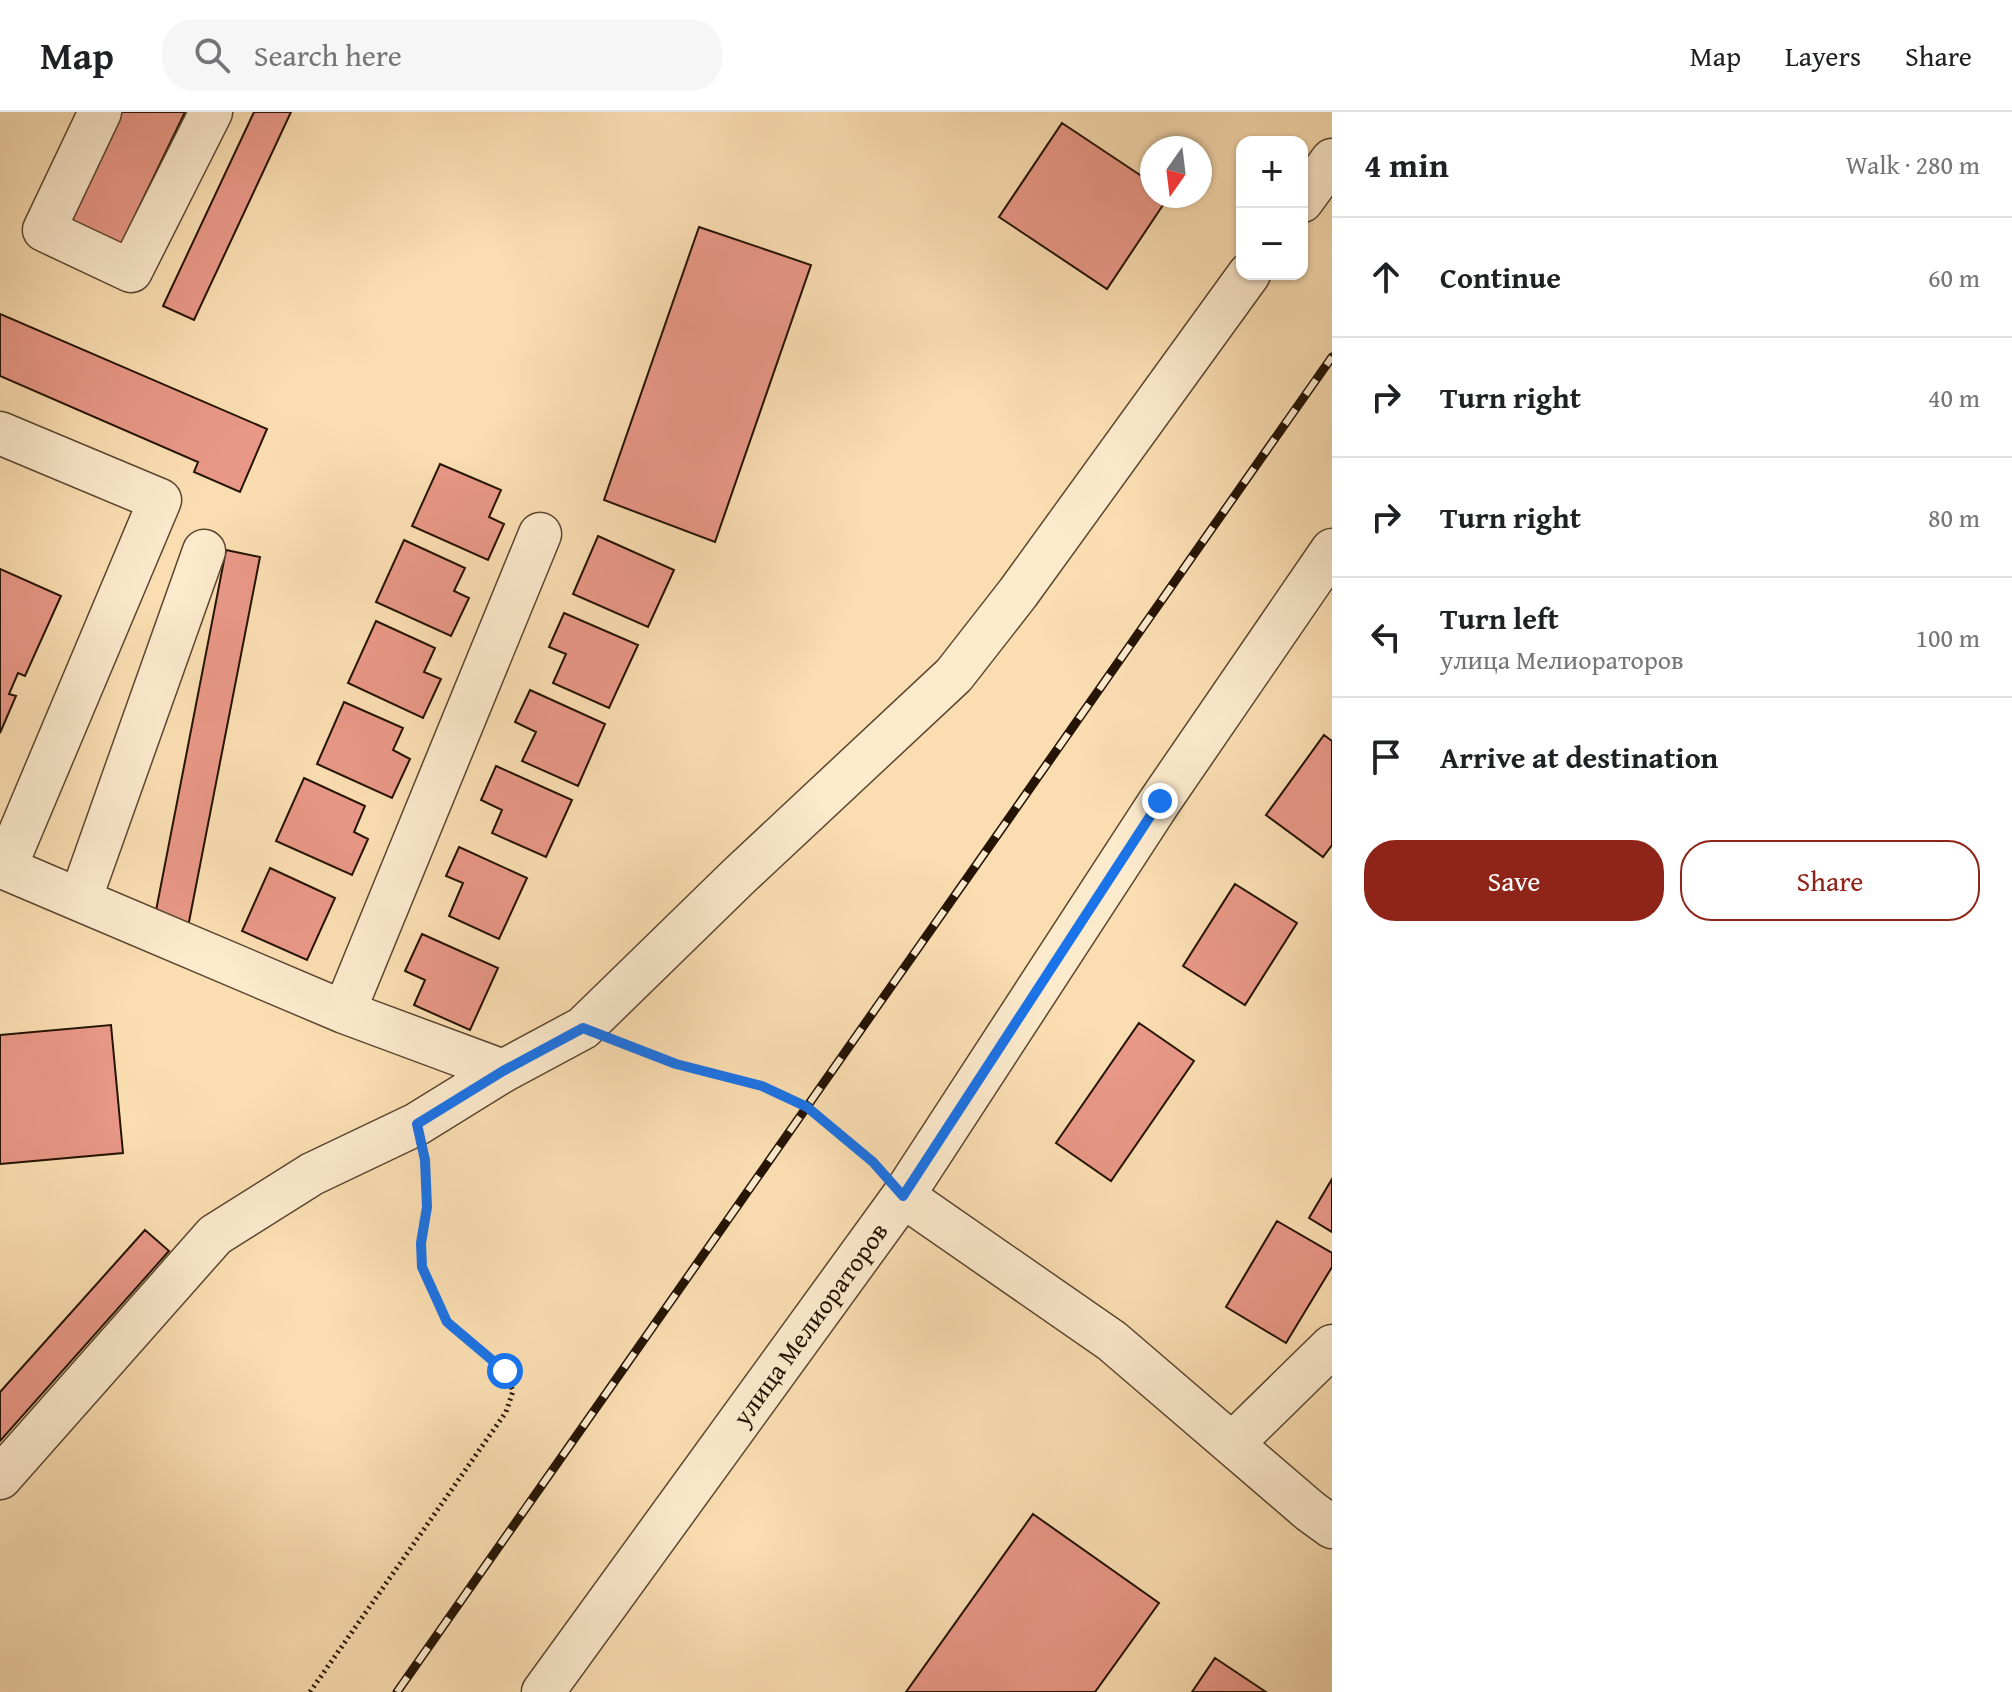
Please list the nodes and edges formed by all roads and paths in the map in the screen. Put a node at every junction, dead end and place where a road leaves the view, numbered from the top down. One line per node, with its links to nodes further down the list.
1 (100, 112): 2 (street)
2 (211, 112)
3 (1332, 160): 4 (street)
4 (1308, 193)
5 (1245, 280): 13 (street)
6 (0, 433): 10 (street)
7 (540, 534): 12 (street)
8 (1332, 550): 16 (street, улица Мелиораторов)
9 (204, 551): 11 (street)
10 (2, 867): 11 (street)
11 (80, 900): 12 (street)
12 (344, 1012): 14 (street)
13 (583, 1028): 14 (street); 16 (path)
14 (503, 1071): 15 (street)
15 (417, 1124): 19 (street); 21 (path)
16 (903, 1196): 18 (street); 22 (street, улица Мелиораторов)
17 (1332, 1346): 18 (street)
18 (1232, 1444): 20 (street)
19 (0, 1478)
20 (1332, 1527)
21 (310, 1692)
22 (543, 1692)

